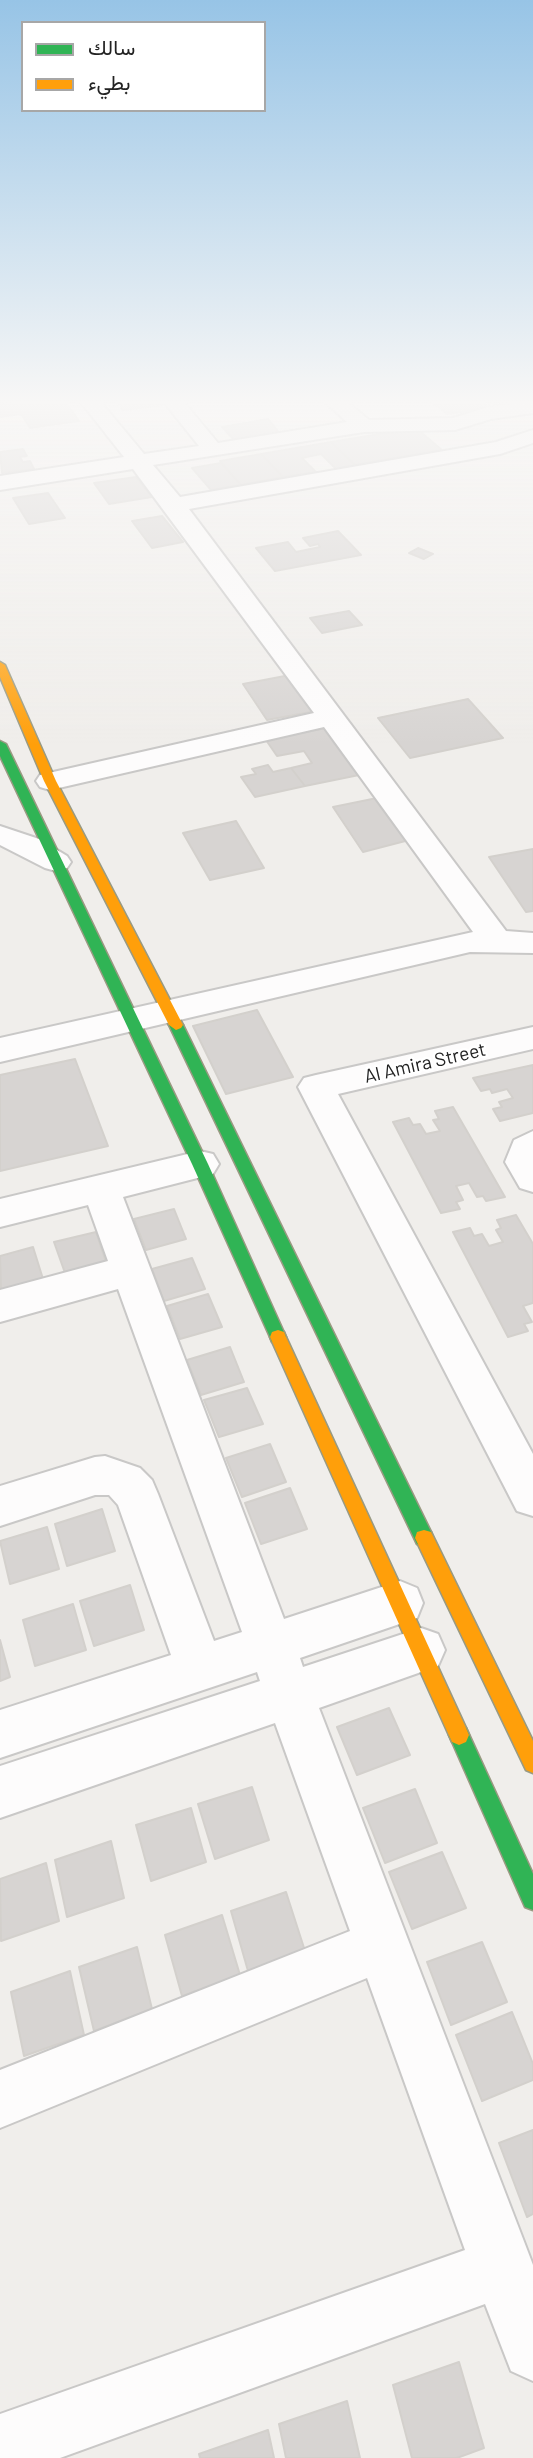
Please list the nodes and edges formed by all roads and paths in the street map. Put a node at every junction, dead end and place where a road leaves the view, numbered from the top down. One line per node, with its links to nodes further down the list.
1 (182, 516): 3 (street)
2 (0, 666): 5 (street)
3 (331, 717): 5 (street); 8 (street)
4 (0, 744): 7 (street)
5 (50, 781): 10 (street)
6 (0, 835): 7 (street)
7 (56, 862): 11 (street)
8 (496, 940): 9 (street); 10 (street)
9 (533, 943)
10 (169, 1011): 11 (street); 29 (street)
11 (131, 1020): 13 (street); 15 (street)
12 (533, 1038): 21 (street, Al Amira Street)
13 (0, 1050)
14 (533, 1144): 16 (street)
15 (200, 1164): 17 (street); 23 (street)
16 (533, 1178)
17 (100, 1187): 18 (street); 19 (street)
18 (0, 1213)
19 (131, 1270): 20 (street); 24 (street)
20 (0, 1306)
21 (533, 1497)
22 (0, 1506): 26 (street)
23 (400, 1602): 24 (street); 25 (street)
24 (270, 1646): 26 (street); 27 (street)
25 (421, 1650): 27 (street); 31 (street)
26 (200, 1669): 28 (street)
27 (288, 1695): 30 (street); 32 (street)
28 (0, 1734)
29 (533, 1763)
30 (0, 1792)
31 (533, 1899)
32 (382, 1945): 33 (street); 34 (street)
33 (0, 2099)
34 (503, 2267): 35 (street); 36 (street)
35 (533, 2349)
36 (0, 2447)

